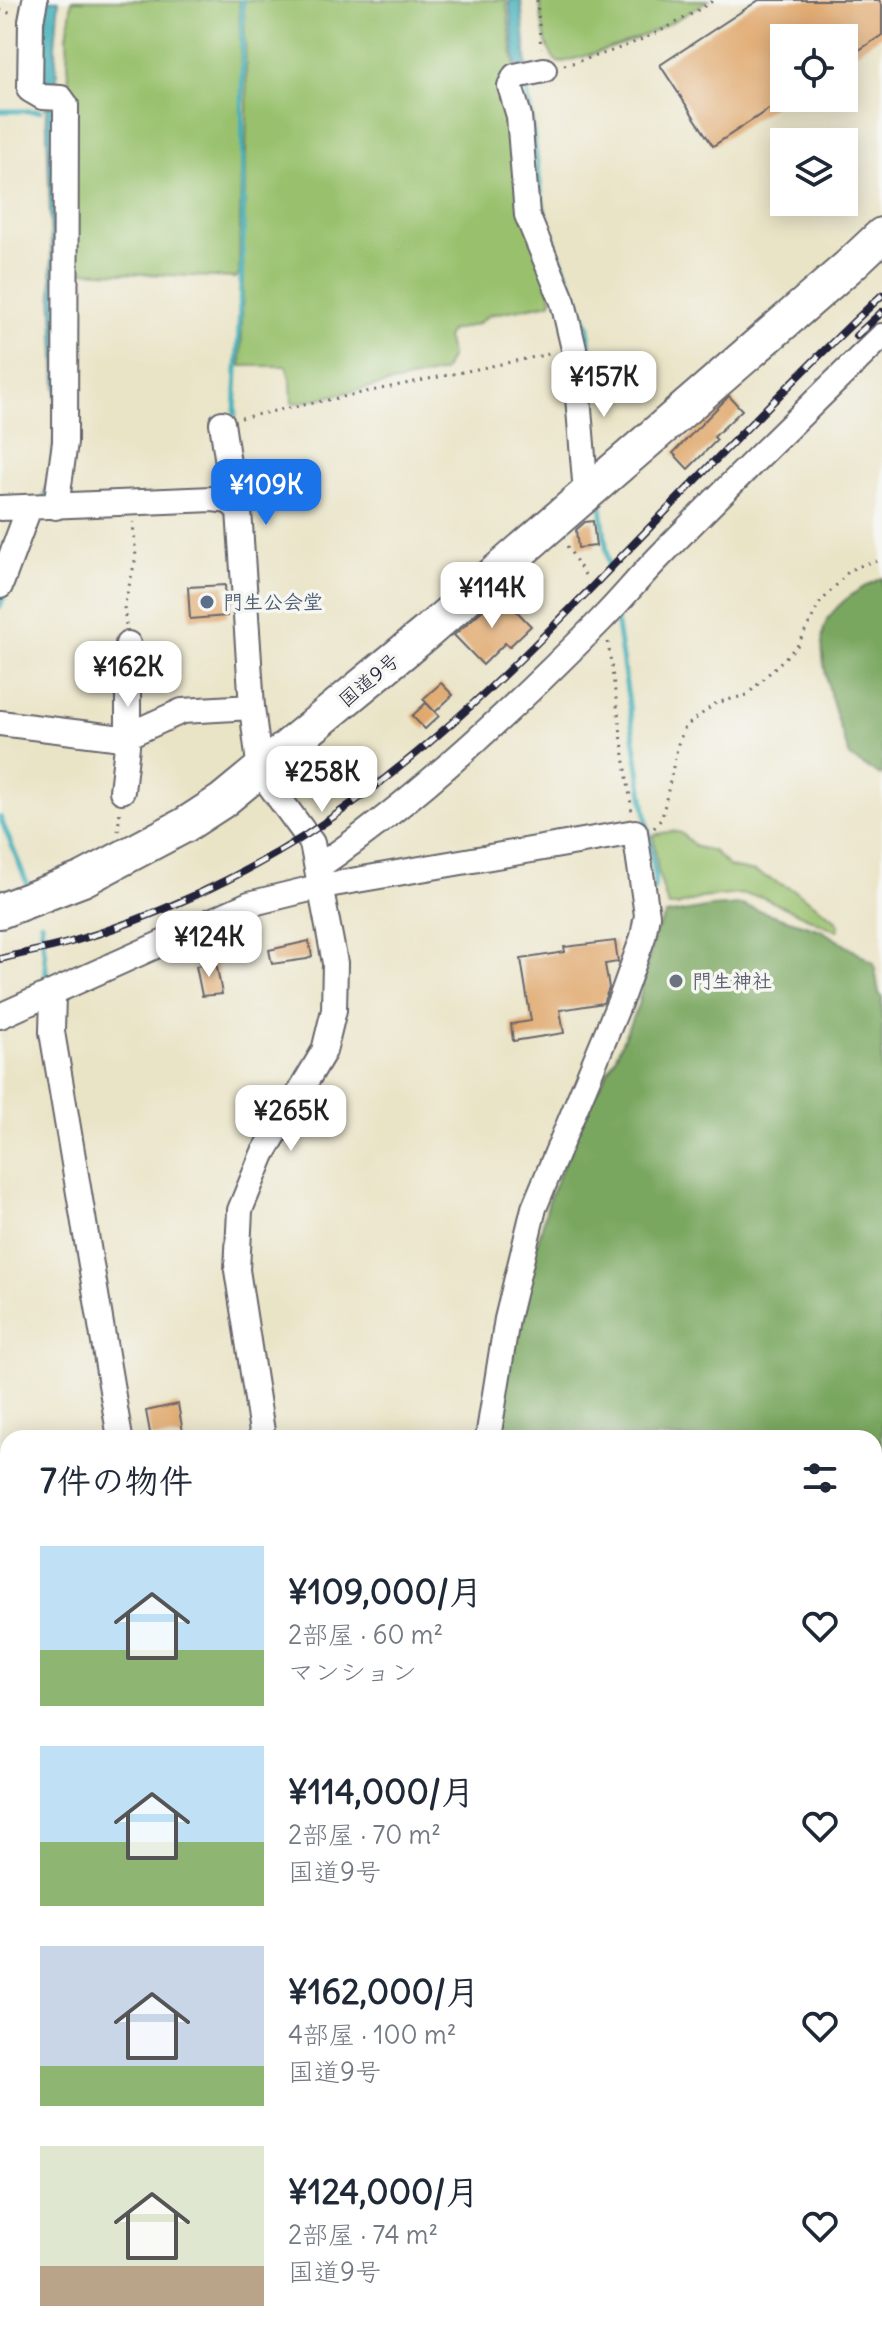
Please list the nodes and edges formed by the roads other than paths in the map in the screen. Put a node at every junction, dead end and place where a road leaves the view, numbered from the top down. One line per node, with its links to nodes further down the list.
1 (35, 0): 8 (street)
2 (532, 72): 6 (street)
3 (882, 235): 6 (highway, 国道9号)
4 (882, 336): 17 (street)
5 (222, 423): 7 (street)
6 (586, 493): 15 (highway, 国道9号)
7 (234, 504): 8 (street); 12 (street)
8 (43, 507): 9 (street); 10 (street)
9 (0, 508)
10 (0, 586)
11 (128, 644): 14 (street)
12 (252, 707): 14 (street); 15 (street)
13 (0, 723): 14 (street)
14 (128, 737): 16 (street)
15 (260, 772): 17 (street); 18 (highway, 国道9号)
16 (122, 791)
17 (320, 876): 19 (street); 22 (street); 23 (street)
18 (0, 911)
19 (45, 997): 20 (street); 21 (street)
20 (0, 1016)
21 (119, 1430)
22 (262, 1430)
23 (489, 1430)

